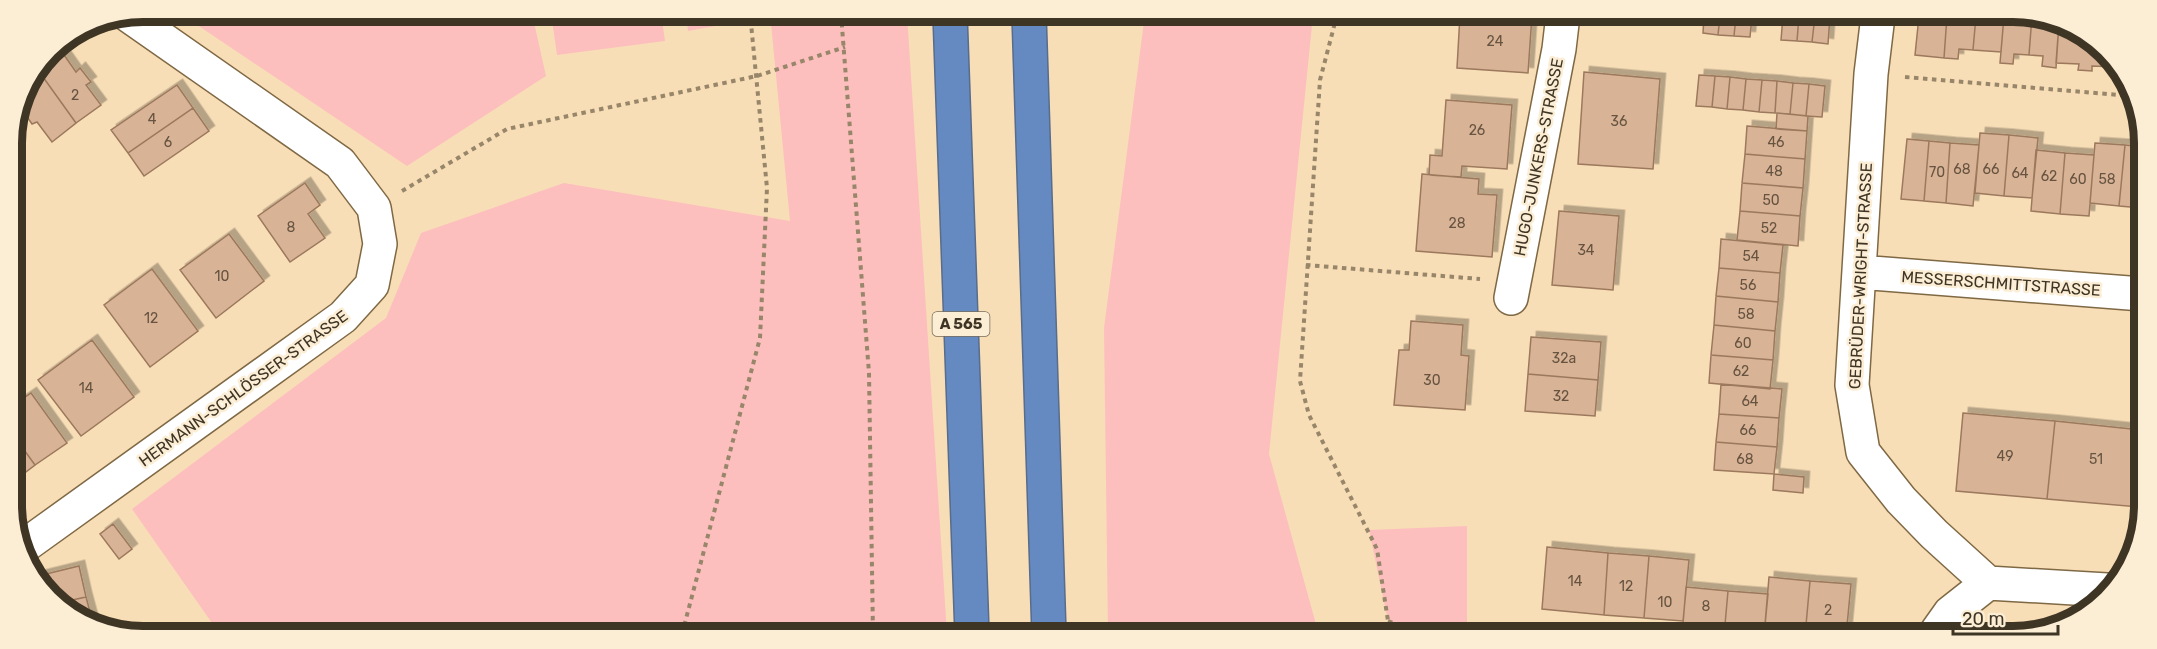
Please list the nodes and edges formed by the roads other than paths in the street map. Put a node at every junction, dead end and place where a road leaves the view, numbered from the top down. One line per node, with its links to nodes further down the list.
1 (950, 22): 12 (highway, A 565)
2 (1029, 22): 13 (highway)
3 (1562, 22): 7 (street, HUGO-JUNKERS-STRASSE)
4 (1877, 22): 6 (street, GEBRÜDER-WRIGHT-STRASSE)
5 (139, 23): 9 (street, HERMANN-SCHLÖSSER-STRASSE)
6 (1859, 272): 8 (street, MESSERSCHMITTSTRASSE); 10 (street, GEBRÜDER-WRIGHT-STRASSE)
7 (1512, 290)
8 (2134, 293)
9 (28, 542)
10 (1988, 583): 11 (street); 14 (street)
11 (2100, 590)
12 (972, 626)
13 (1049, 626)
14 (1941, 626)

